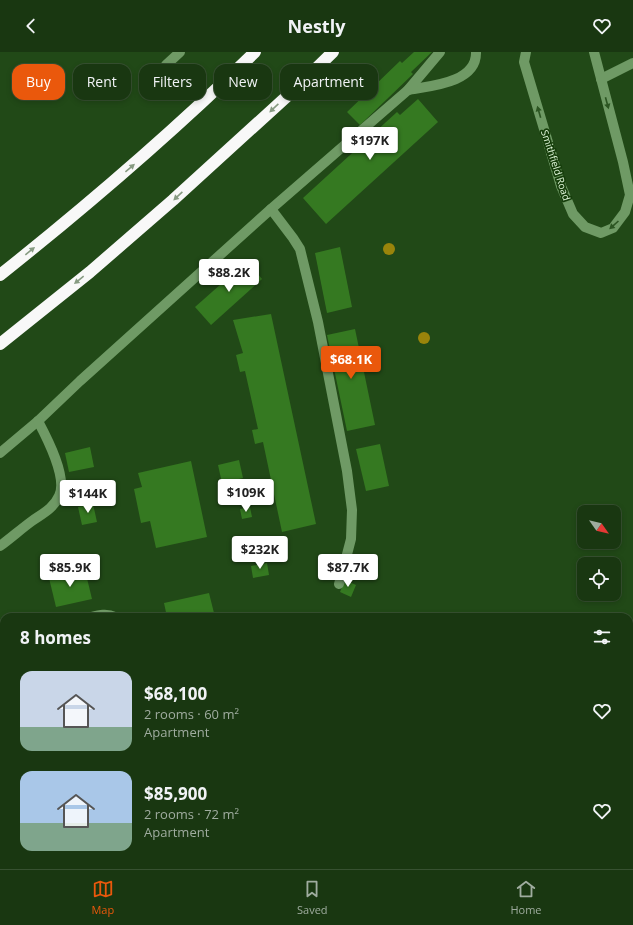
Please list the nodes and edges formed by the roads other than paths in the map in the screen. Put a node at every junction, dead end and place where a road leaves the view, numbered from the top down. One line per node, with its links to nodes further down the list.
1 (180, 52): 9 (lane)
2 (255, 52): 14 (highway, one-way to 2)
3 (333, 52): 15 (highway, one-way to 15)
4 (440, 52): 11 (lane)
5 (476, 52): 11 (lane)
6 (526, 52): 13 (lane, Smithfield Road, one-way to 6)
7 (594, 52): 10 (lane, Smithfield Road)
8 (633, 63): 10 (lane)
9 (167, 64)
10 (601, 79): 13 (lane, Smithfield Road, one-way to 13)
11 (408, 90): 12 (lane)
12 (270, 209): 16 (lane); 19 (lane)
13 (629, 213)
14 (0, 275)
15 (0, 344)
16 (38, 421): 17 (lane); 18 (lane)
17 (0, 453)
18 (0, 546)
19 (338, 584)

